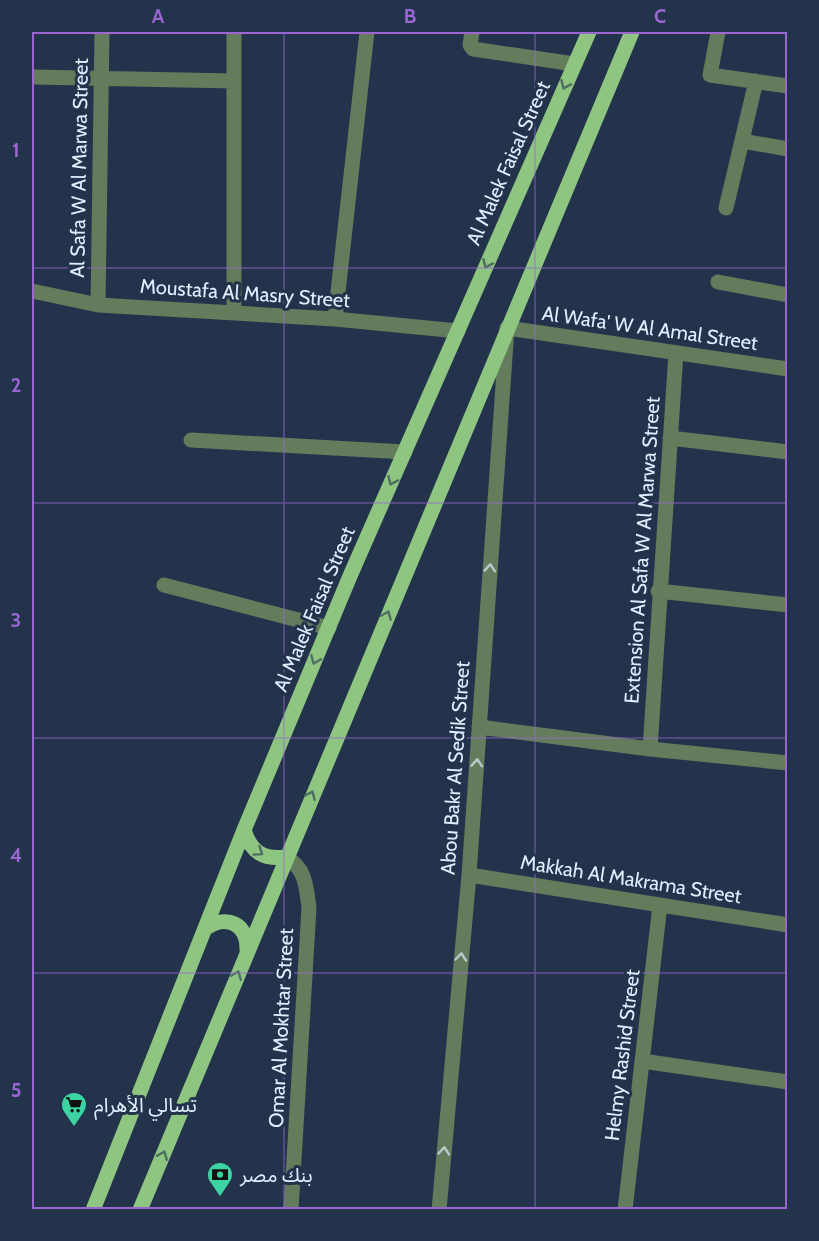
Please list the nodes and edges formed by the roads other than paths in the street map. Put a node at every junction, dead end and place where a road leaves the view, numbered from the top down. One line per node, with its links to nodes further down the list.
1 (102, 32): 10 (street, Al Safa W Al Marwa Street)
2 (234, 32): 11 (street)
3 (367, 32): 22 (street)
4 (472, 32): 8 (street)
5 (589, 32): 8 (main road, Al Malek Faisal Street)
6 (632, 32): 23 (main road)
7 (718, 32): 12 (street)
8 (574, 64): 24 (main road, Al Malek Faisal Street, one-way to 24)
9 (32, 77): 10 (street)
10 (101, 78): 11 (street); 20 (street, Al Safa W Al Marwa Street)
11 (234, 81): 21 (street)
12 (756, 81): 13 (street); 14 (street)
13 (788, 86)
14 (742, 141): 15 (street); 16 (street)
15 (788, 149)
16 (726, 208)
17 (718, 282): 19 (street)
18 (32, 291): 20 (street, Moustafa Al Masry Street)
19 (788, 295)
20 (98, 305): 21 (street, Moustafa Al Masry Street)
21 (234, 312): 22 (street, Moustafa Al Masry Street)
22 (335, 319): 24 (street, Moustafa Al Masry Street)
23 (507, 328): 25 (street, Al Wafa' W Al Amal Street); 35 (street, Abou Bakr Al Sedik Street, one-way to 23); 39 (main road, one-way to 23)
24 (458, 331): 29 (main road, Al Malek Faisal Street)
25 (676, 353): 26 (street, Al Wafa' W Al Amal Street); 27 (street, Extension Al Safa W Al Marwa Street)
26 (788, 369)
27 (670, 438): 30 (street); 32 (street, Extension Al Safa W Al Marwa Street)
28 (191, 440): 29 (street)
29 (405, 452): 34 (main road, Al Malek Faisal Street, one-way to 34)
30 (788, 452)
31 (164, 585): 34 (street)
32 (658, 591): 33 (street); 36 (street, Extension Al Safa W Al Marwa Street)
33 (788, 605)
34 (328, 628): 38 (main road, Al Malek Faisal Street, one-way to 38)
35 (479, 727): 36 (street); 40 (street, Abou Bakr Al Sedik Street, one-way to 35)
36 (650, 749): 37 (street)
37 (788, 763)
38 (244, 830): 39 (main road, one-way to 39); 43 (main road, Al Malek Faisal Street)
39 (285, 857): 44 (main road); 49 (street, Omar Al Mokhtar Street)
40 (469, 875): 41 (street, Makkah Al Makrama Street); 50 (street, Abou Bakr Al Sedik Street, one-way to 40)
41 (660, 905): 42 (street, Makkah Al Makrama Street); 45 (street, Helmy Rashid Street)
42 (788, 925)
43 (206, 928): 44 (main road); 47 (main road, Al Malek Faisal Street)
44 (247, 950): 48 (main road, one-way to 44)
45 (642, 1060): 46 (street); 51 (street, Helmy Rashid Street)
46 (788, 1082)
47 (93, 1209)
48 (140, 1209)
49 (291, 1209)
50 (440, 1209)
51 (625, 1209)

